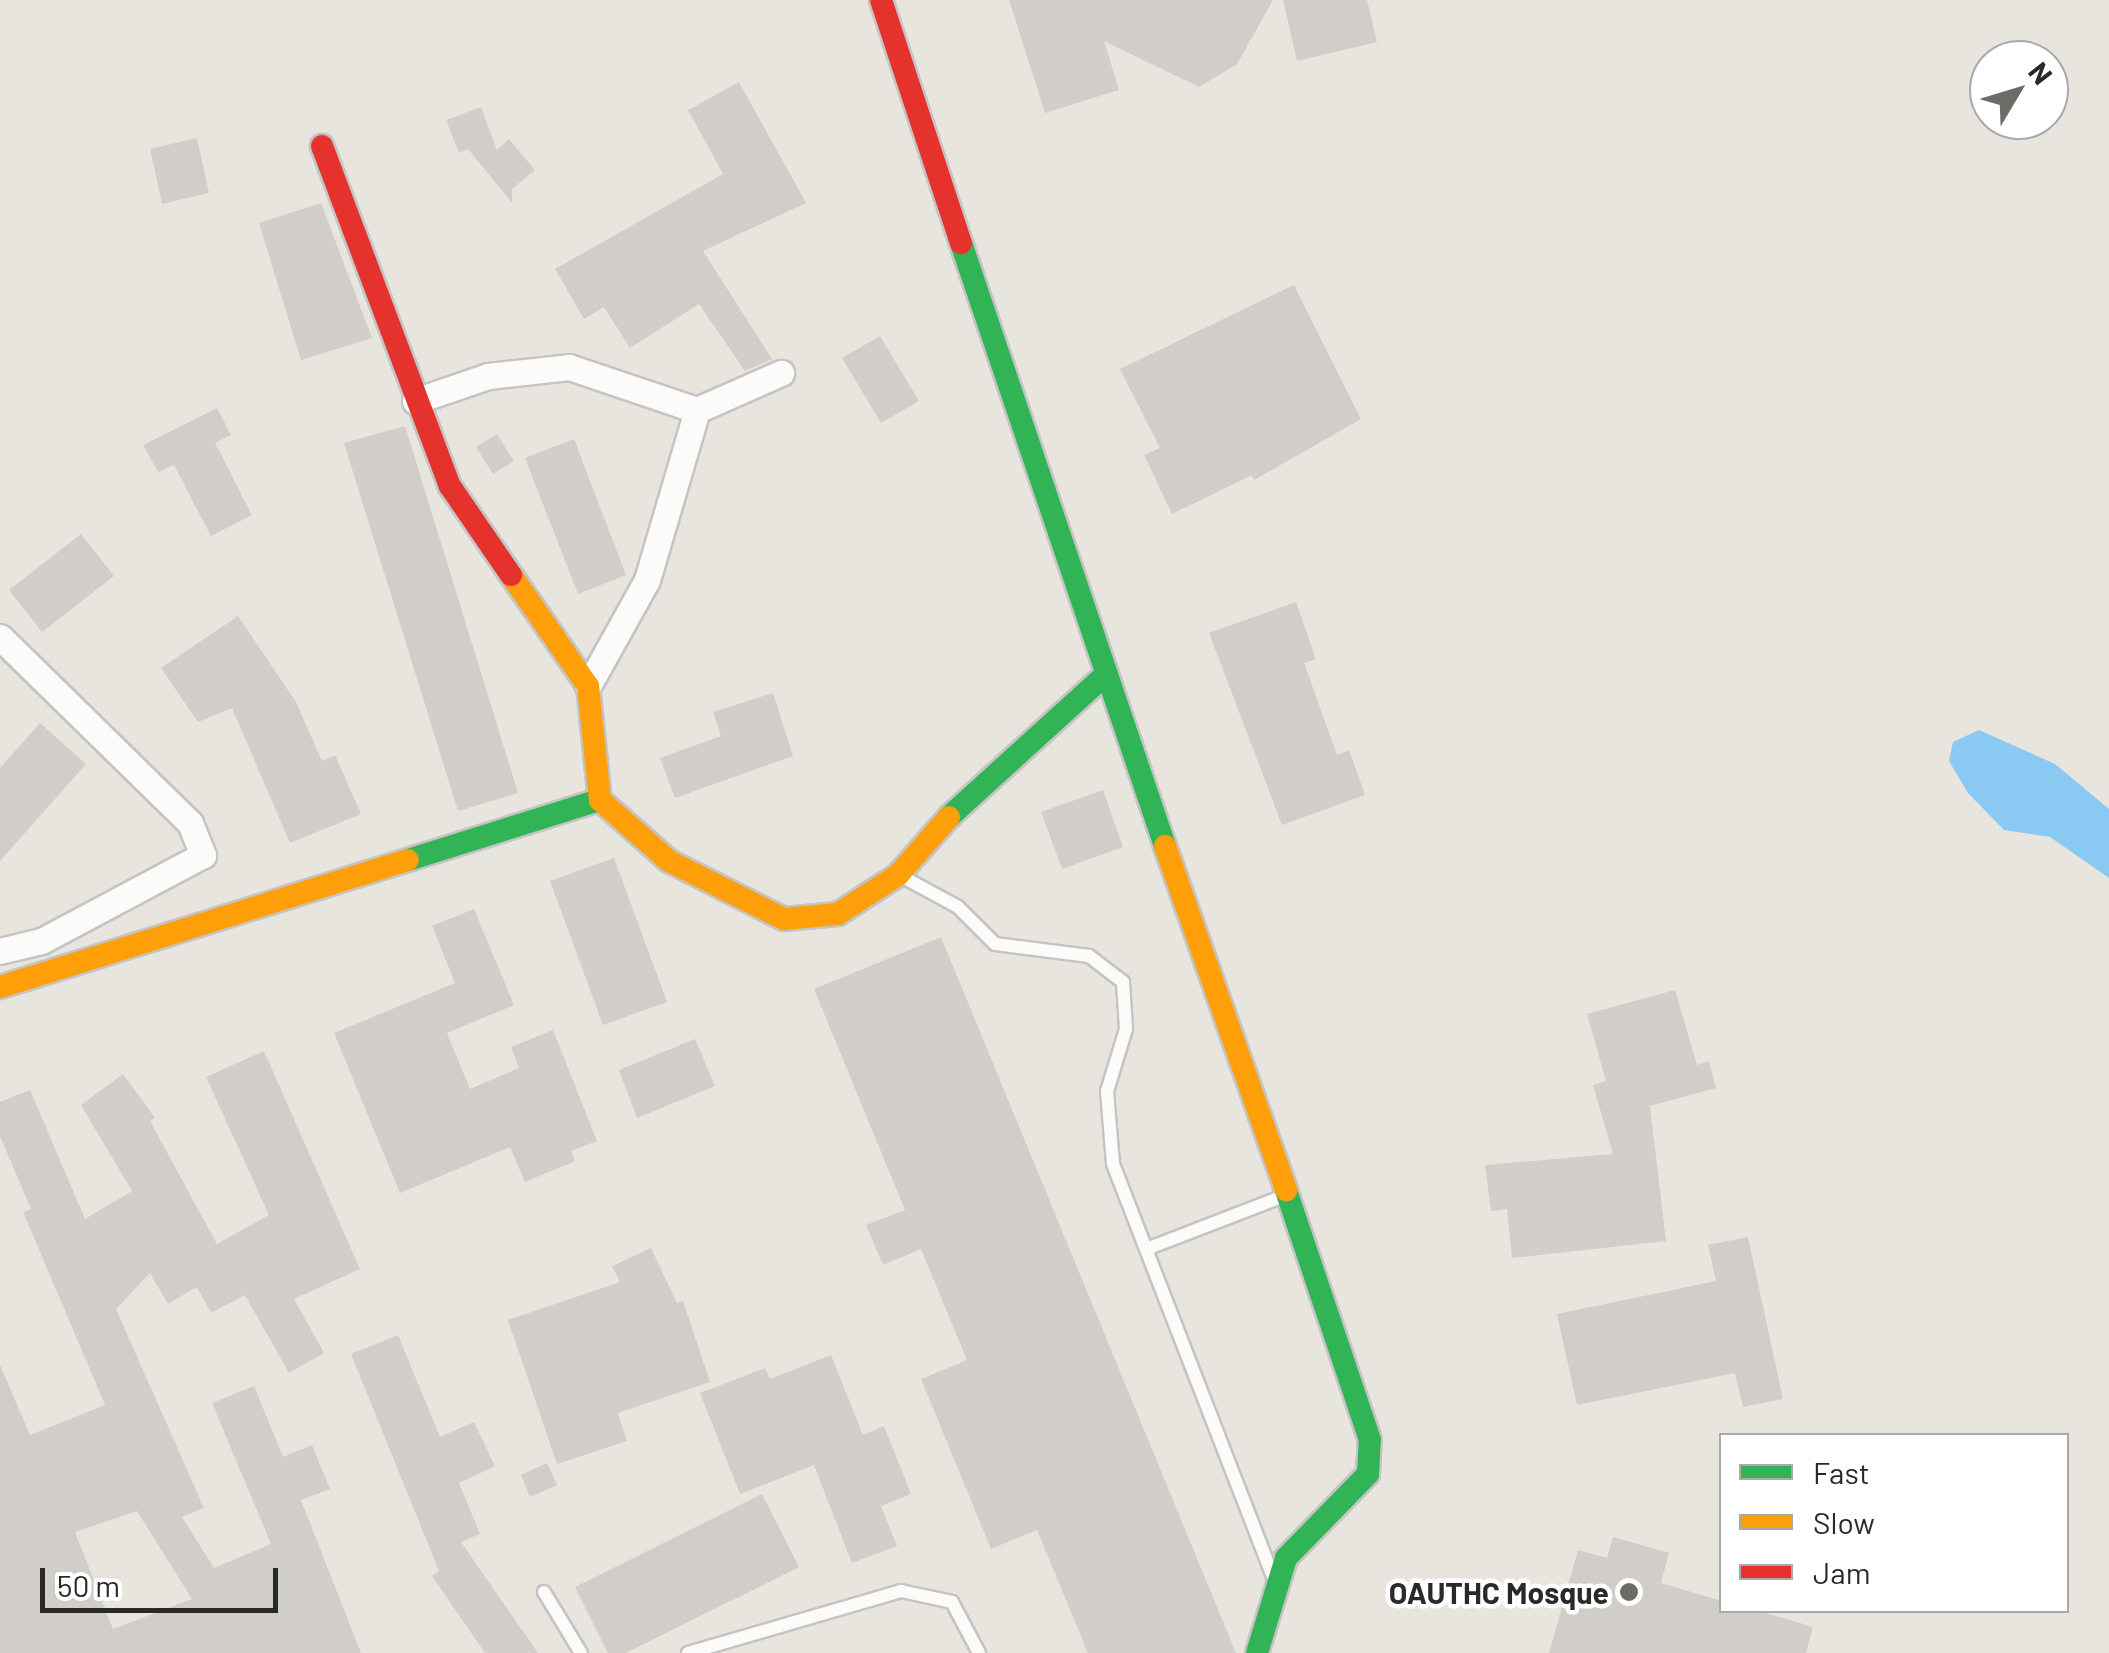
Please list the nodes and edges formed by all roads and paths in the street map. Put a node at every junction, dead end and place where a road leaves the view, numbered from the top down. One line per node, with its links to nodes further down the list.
1 (880, 0): 7 (street)
2 (322, 146): 4 (street)
3 (782, 374): 5 (street)
4 (415, 401): 5 (street); 8 (street)
5 (697, 410): 8 (street)
6 (0, 638): 11 (street)
7 (1103, 678): 10 (street); 13 (street)
8 (588, 686): 9 (street)
9 (600, 800): 10 (street); 12 (street)
10 (898, 875): 14 (lane)
11 (0, 950)
12 (0, 987)
13 (1289, 1194): 14 (lane); 15 (street)
14 (1148, 1248): 15 (lane)
15 (1275, 1581): 20 (street)
16 (544, 1592): 17 (lane)
17 (582, 1653)
18 (688, 1653): 19 (lane)
19 (979, 1653)
20 (1257, 1653)

